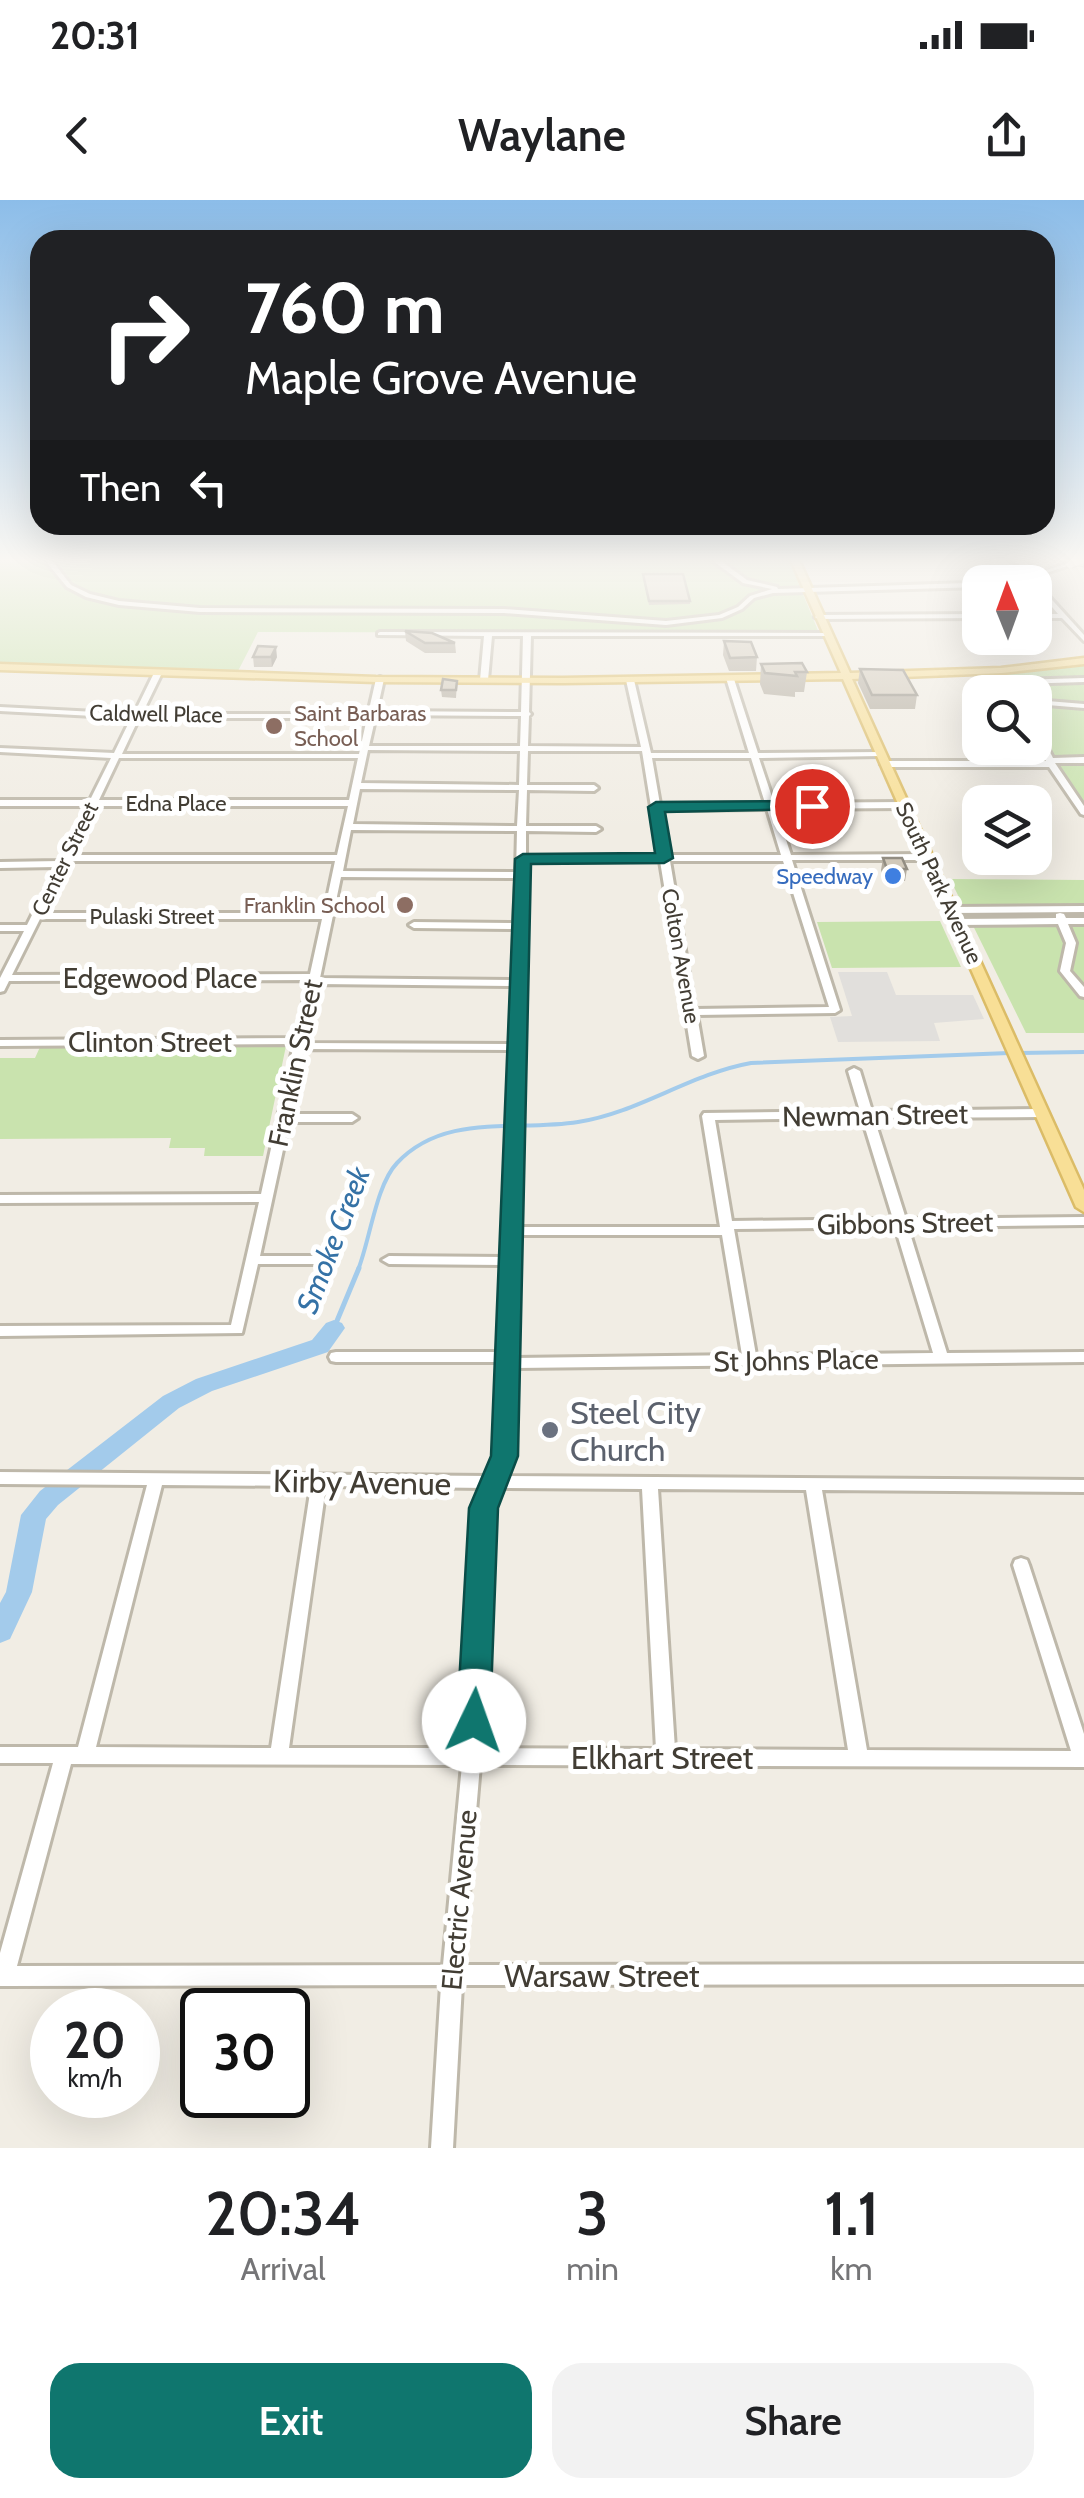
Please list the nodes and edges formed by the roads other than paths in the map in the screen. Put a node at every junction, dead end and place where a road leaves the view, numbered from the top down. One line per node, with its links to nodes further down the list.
1 (487, 649): 10 (street)
2 (527, 649): 11 (street, Electric Avenue)
3 (833, 649): 7 (main road, South Park Avenue)
4 (1084, 661): 7 (main road)
5 (0, 667): 6 (main road)
6 (157, 675): 9 (main road); 20 (street, Center Street)
7 (845, 675): 8 (main road); 27 (main road, South Park Avenue)
8 (730, 678): 12 (main road); 26 (street)
9 (380, 679): 10 (main road); 18 (street, Franklin Street)
10 (484, 680): 11 (main road)
11 (528, 680): 12 (main road); 19 (street, Electric Avenue)
12 (630, 680): 24 (street, Colton Avenue)
13 (1084, 680): 14 (street)
14 (1052, 681)
15 (1052, 703): 16 (street)
16 (1084, 706)
17 (0, 709): 20 (street, Caldwell Place)
18 (372, 714): 19 (street, Caldwell Place); 20 (street, Caldwell Place); 23 (street, Franklin Street)
19 (527, 714): 21 (street, Electric Avenue)
20 (136, 716): 25 (street, Center Street)
21 (526, 749): 23 (street); 24 (street); 33 (street, Electric Avenue)
22 (0, 750): 25 (street)
23 (364, 752): 25 (street); 32 (street, Franklin Street)
24 (646, 753): 26 (street); 40 (street, Colton Avenue)
25 (116, 756): 37 (street, Center Street)
26 (758, 756): 27 (street); 39 (street)
27 (882, 760): 29 (street); 38 (main road, South Park Avenue)
28 (1084, 760): 30 (street)
29 (962, 761)
30 (1052, 763)
31 (1051, 765): 41 (street)
32 (356, 786): 33 (street); 35 (street, Franklin Street)
33 (525, 787): 34 (street); 43 (street, Electric Avenue)
34 (594, 788)
35 (353, 802): 37 (street, Edna Place); 42 (street, Franklin Street)
36 (0, 803): 37 (street, Edna Place)
37 (93, 803): 50 (street, Center Street)
38 (904, 805): 39 (street); 46 (main road, South Park Avenue)
39 (773, 806): 40 (street); 45 (street)
40 (656, 807): 48 (street, Colton Avenue)
41 (1084, 812)
42 (347, 828): 43 (street); 47 (street, Franklin Street)
43 (524, 829): 44 (street); 49 (street, Electric Avenue)
44 (596, 829)
45 (788, 857): 46 (street); 48 (street); 68 (street)
46 (927, 857): 57 (main road, South Park Avenue)
47 (340, 858): 50 (street); 52 (street, Franklin Street)
48 (664, 858): 49 (street); 68 (street, Colton Avenue)
49 (523, 859): 53 (street, Electric Avenue)
50 (64, 862): 51 (street); 60 (street, Center Street)
51 (0, 865)
52 (337, 874): 53 (street); 56 (street, Franklin Street)
53 (523, 875): 62 (street, Electric Avenue)
54 (1056, 909): 55 (street); 57 (street); 58 (street)
55 (1084, 909)
56 (328, 916): 60 (street, Pulaski Street); 64 (street, Franklin Street)
57 (954, 916): 58 (street); 74 (main road, South Park Avenue)
58 (1063, 921): 59 (street); 67 (street)
59 (1084, 921)
60 (34, 922): 63 (street, Pulaski Street); 66 (street, Center Street)
61 (414, 925): 62 (street)
62 (521, 926): 65 (street, Electric Avenue)
63 (0, 928)
64 (314, 979): 65 (street, Edgewood Place); 66 (street, Edgewood Place); 70 (street, Franklin Street)
65 (520, 982): 71 (street, Electric Avenue)
66 (2, 984)
67 (1084, 994)
68 (691, 1012): 72 (street, Colton Avenue)
69 (0, 1043): 70 (street, Clinton Street)
70 (300, 1043): 71 (street, Clinton Street); 76 (street, Franklin Street)
71 (517, 1047): 84 (street, Electric Avenue)
72 (698, 1056)
73 (854, 1071): 75 (street)
74 (1042, 1113): 75 (street, Newman Street); 80 (main road, South Park Avenue)
75 (867, 1114): 82 (street); 83 (street, Newman Street)
76 (283, 1118): 77 (street); 78 (street, Franklin Street)
77 (352, 1118)
78 (266, 1198): 79 (street); 85 (street, Franklin Street)
79 (0, 1199)
80 (1084, 1207)
81 (1084, 1221): 82 (street, Gibbons Street)
82 (900, 1223): 83 (street, Gibbons Street); 92 (street)
83 (726, 1228): 84 (street, Gibbons Street); 94 (street)
84 (512, 1231): 88 (street, Electric Avenue)
85 (252, 1260): 86 (street); 89 (street, Franklin Street)
86 (324, 1260)
87 (389, 1260): 88 (street)
88 (511, 1260): 93 (street, Electric Avenue)
89 (0, 1331)
90 (336, 1357): 93 (street, St Johns Place)
91 (1084, 1357): 92 (street, St Johns Place)
92 (942, 1359): 94 (street, St Johns Place)
93 (508, 1360): 94 (street, St Johns Place); 98 (street, Electric Avenue)
94 (750, 1361)
95 (0, 1478): 96 (street, Kirby Avenue)
96 (156, 1480): 97 (street, Kirby Avenue); 104 (street)
97 (320, 1482): 98 (street, Kirby Avenue); 105 (street)
98 (493, 1483): 99 (street, Kirby Avenue); 106 (street, Electric Avenue)
99 (650, 1484): 100 (street, Kirby Avenue); 107 (street)
100 (812, 1485): 101 (street, Kirby Avenue); 108 (street)
101 (1084, 1486)
102 (1021, 1566): 109 (street)
103 (0, 1755): 104 (street, Elkhart Street)
104 (75, 1756): 105 (street, Elkhart Street); 112 (street)
105 (278, 1756): 106 (street, Elkhart Street)
106 (472, 1756): 107 (street, Elkhart Street); 111 (street, Electric Avenue)
107 (666, 1757): 108 (street, Elkhart Street)
108 (859, 1758): 109 (street, Elkhart Street)
109 (1084, 1760)
110 (1084, 1974): 111 (street, Warsaw Street)
111 (452, 1975): 112 (street, Warsaw Street); 113 (street, Electric Avenue)
112 (2, 1976)
113 (442, 2148)

